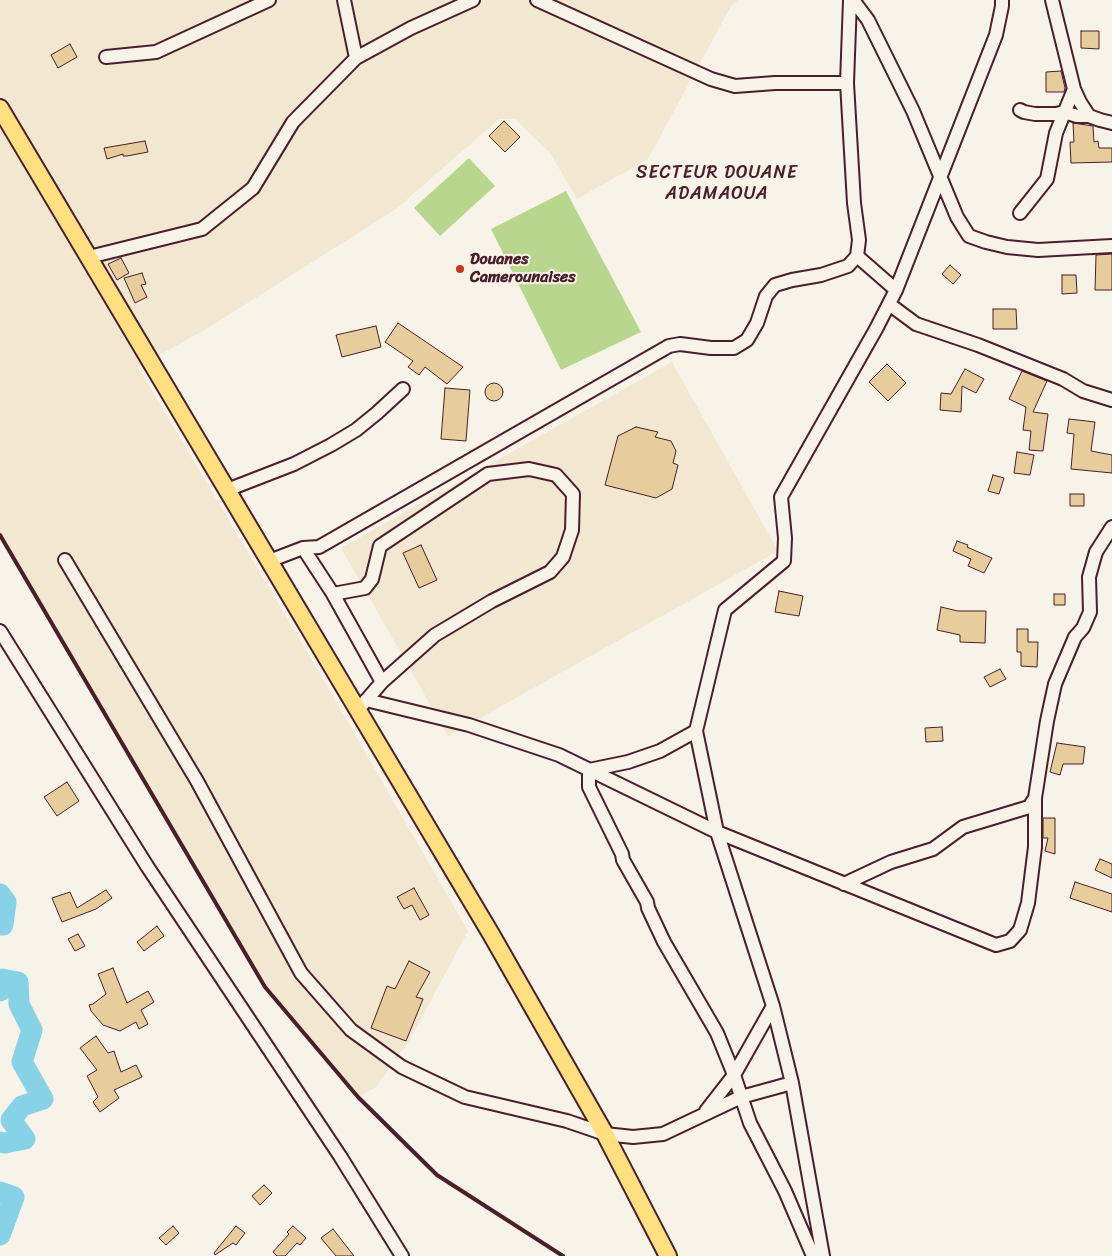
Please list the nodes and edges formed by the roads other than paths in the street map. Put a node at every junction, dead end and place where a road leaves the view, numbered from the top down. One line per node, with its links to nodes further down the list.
1 (270, 0): 8 (street)
2 (344, 0): 9 (street)
3 (473, 0): 9 (street)
4 (537, 0): 10 (street)
5 (852, 0): 10 (street); 17 (street)
6 (1002, 0): 17 (street)
7 (1052, 0): 11 (street)
8 (106, 57)
9 (356, 58): 21 (street)
10 (847, 83): 20 (street)
11 (1074, 89): 14 (street); 15 (street)
12 (0, 108): 21 (main road)
13 (1020, 110): 14 (street)
14 (1064, 112): 15 (street); 18 (street)
15 (1089, 116): 16 (street)
16 (1112, 123)
17 (940, 178): 19 (street); 22 (street)
18 (1020, 214)
19 (1112, 246)
20 (857, 256): 22 (street); 28 (street)
21 (89, 257): 26 (main road)
22 (896, 290): 23 (street)
23 (889, 304): 25 (street); 35 (street)
24 (403, 389): 26 (street)
25 (1112, 400)
26 (227, 490): 30 (main road)
27 (1112, 527): 37 (street)
28 (303, 548): 30 (street); 31 (street)
29 (65, 560): 45 (street)
30 (269, 561): 34 (main road)
31 (333, 594): 33 (street); 33 (street)
32 (0, 631): 46 (street)
33 (382, 682): 34 (street)
34 (362, 705): 36 (street); 45 (main road)
35 (696, 731): 36 (street); 38 (street)
36 (588, 770): 38 (street); 41 (street)
37 (1035, 798): 39 (street); 39 (street)
38 (716, 832): 39 (street); 40 (street)
39 (844, 884)
40 (773, 1006): 41 (street); 42 (street)
41 (734, 1075): 43 (street); 44 (street)
42 (792, 1083): 43 (street); 49 (street)
43 (741, 1097): 44 (street); 48 (street)
44 (705, 1113): 45 (street)
45 (604, 1134): 47 (main road)
46 (402, 1256)
47 (668, 1256)
48 (813, 1256)
49 (823, 1256)

